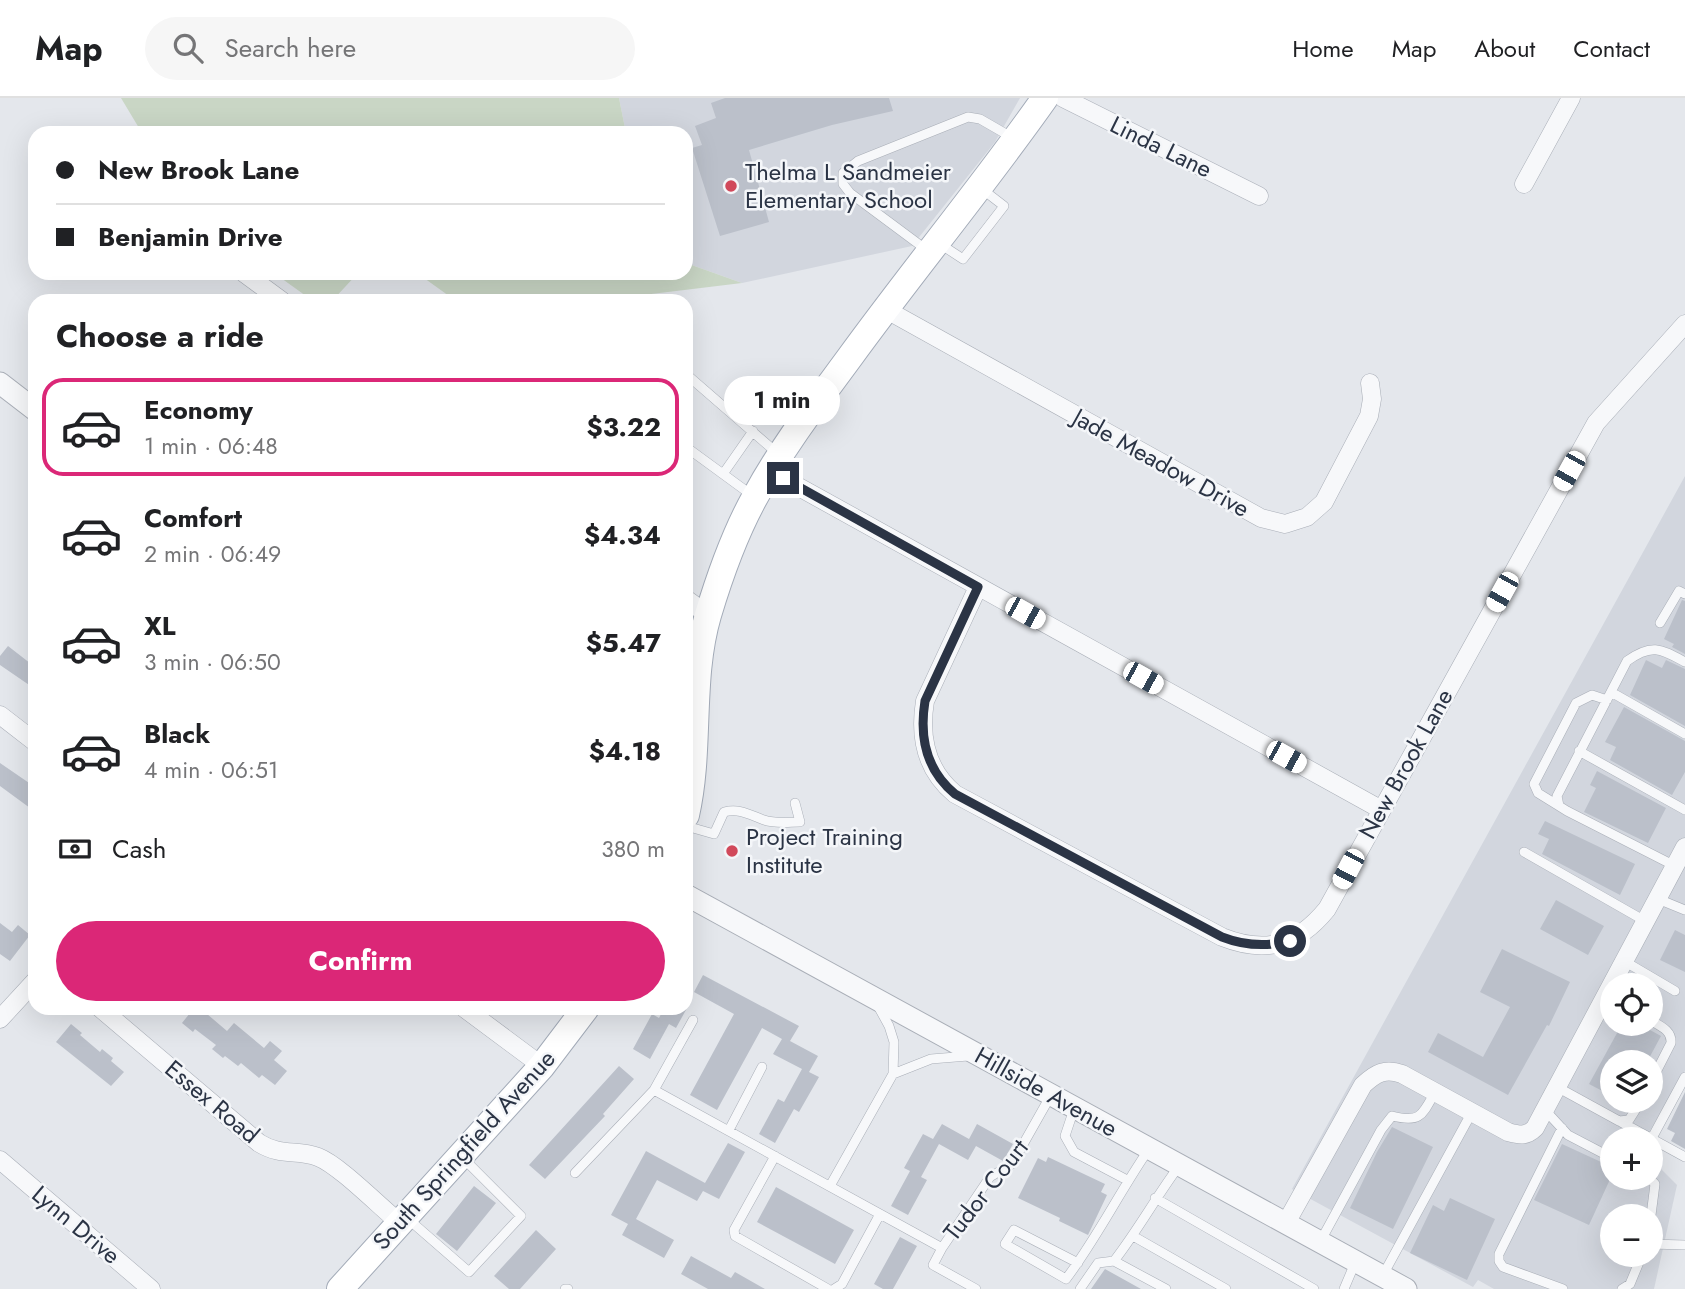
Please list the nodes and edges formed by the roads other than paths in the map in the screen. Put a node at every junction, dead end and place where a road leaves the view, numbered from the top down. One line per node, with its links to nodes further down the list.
1 (1570, 98): 4 (street)
2 (1045, 100): 3 (main road); 5 (street, Linda Lane)
3 (1015, 139): 6 (main road); 6 (lane)
4 (1524, 184)
5 (1259, 196)
6 (932, 246): 9 (main road)
7 (254, 280): 8 (street)
8 (272, 294)
9 (885, 309): 13 (street, Jade Meadow Drive); 17 (main road)
10 (1685, 324): 34 (street, New Brook Lane)
11 (693, 380): 15 (lane)
12 (0, 383): 14 (street)
13 (1370, 383)
14 (28, 405)
15 (753, 431): 17 (lane); 18 (lane)
16 (693, 452): 18 (lane)
17 (775, 463): 19 (main road); 20 (street)
18 (723, 474): 19 (lane)
19 (755, 497): 23 (main road)
20 (978, 587): 34 (street); 34 (street, New Brook Lane)
21 (1685, 594): 24 (lane)
22 (693, 604): 23 (street)
23 (708, 615): 28 (main road)
24 (1660, 623)
25 (1685, 662): 26 (lane)
26 (1609, 696): 29 (lane); 31 (lane); 33 (lane)
27 (0, 715): 30 (street)
28 (693, 725)
29 (1685, 734)
30 (28, 737)
31 (1579, 751): 33 (lane); 35 (lane)
32 (795, 803): 36 (lane)
33 (1559, 806): 39 (lane)
34 (1380, 809)
35 (1685, 810)
36 (693, 828)
37 (1685, 847): 39 (street)
38 (1524, 852): 43 (lane)
39 (1675, 866): 41 (street)
40 (693, 899): 48 (street, Hillside Avenue)
41 (1658, 899): 42 (lane); 43 (street)
42 (1685, 909)
43 (1645, 921): 44 (street)
44 (1624, 961): 45 (street); 47 (lane)
45 (1619, 973)
46 (28, 988): 49 (street)
47 (1675, 991)
48 (872, 996): 56 (street, Hillside Avenue); 60 (lane)
49 (2, 1013)
50 (1600, 1013): 62 (street)
51 (108, 1015): 88 (street, Essex Road)
52 (473, 1015): 58 (street)
53 (581, 1015): 58 (main road, South Springfield Avenue)
54 (693, 1020): 63 (lane)
55 (1663, 1028): 57 (lane)
56 (981, 1056): 60 (lane); 65 (street, Hillside Avenue)
57 (1663, 1059)
58 (542, 1066): 78 (main road, South Springfield Avenue)
59 (762, 1067): 74 (lane)
60 (892, 1074): 85 (lane)
61 (1685, 1077): 72 (lane)
62 (1557, 1087): 67 (street); 70 (lane)
63 (654, 1090): 74 (lane, Tudor Court); 83 (lane)
64 (1436, 1092): 68 (street); 89 (street); 91 (lane)
65 (1051, 1095): 66 (street, Hillside Avenue); 94 (lane, Tudor Court)
66 (1074, 1108): 76 (street, Hillside Avenue); 84 (lane)
67 (1545, 1110): 68 (street); 73 (lane)
68 (1472, 1112): 99 (lane)
69 (1633, 1113): 70 (lane)
70 (1619, 1121): 71 (lane)
71 (1631, 1127)
72 (1658, 1127)
73 (1562, 1128): 77 (lane); 110 (lane)
74 (729, 1130): 79 (lane, Tudor Court)
75 (1663, 1144): 80 (lane)
76 (1149, 1149): 82 (street, Hillside Avenue); 84 (lane)
77 (1600, 1152)
78 (462, 1156): 88 (main road, South Springfield Avenue); 88 (lane)
79 (775, 1156): 85 (lane, Tudor Court); 102 (lane)
80 (1685, 1157)
81 (0, 1160): 100 (street, Lynn Drive)
82 (1180, 1165): 86 (lane); 89 (street, Hillside Avenue)
83 (575, 1173)
84 (1128, 1180): 97 (lane)
85 (830, 1186): 87 (lane, Tudor Court)
86 (1155, 1198): 90 (lane); 108 (lane)
87 (880, 1214): 94 (lane, Tudor Court); 103 (lane)
88 (403, 1220): 101 (main road, South Springfield Avenue)
89 (1286, 1223): 91 (street, Hillside Avenue)
90 (1133, 1236): 95 (lane); 107 (lane)
91 (1320, 1242): 96 (street, Hillside Avenue)
92 (1663, 1244): 93 (lane)
93 (1685, 1245)
94 (942, 1248): 104 (lane, Tudor Court)
95 (1114, 1261): 105 (lane); 106 (lane)
96 (1356, 1262): 99 (street, Hillside Avenue); 109 (lane)
97 (1078, 1263): 97 (lane)
98 (1637, 1267): 111 (lane)
99 (1395, 1285)
100 (151, 1289)
101 (340, 1289)
102 (828, 1289)
103 (834, 1289)
104 (976, 1289)
105 (1080, 1289)
106 (1166, 1289)
107 (1226, 1289)
108 (1314, 1289)
109 (1344, 1289)
110 (1563, 1289)
111 (1622, 1289)

